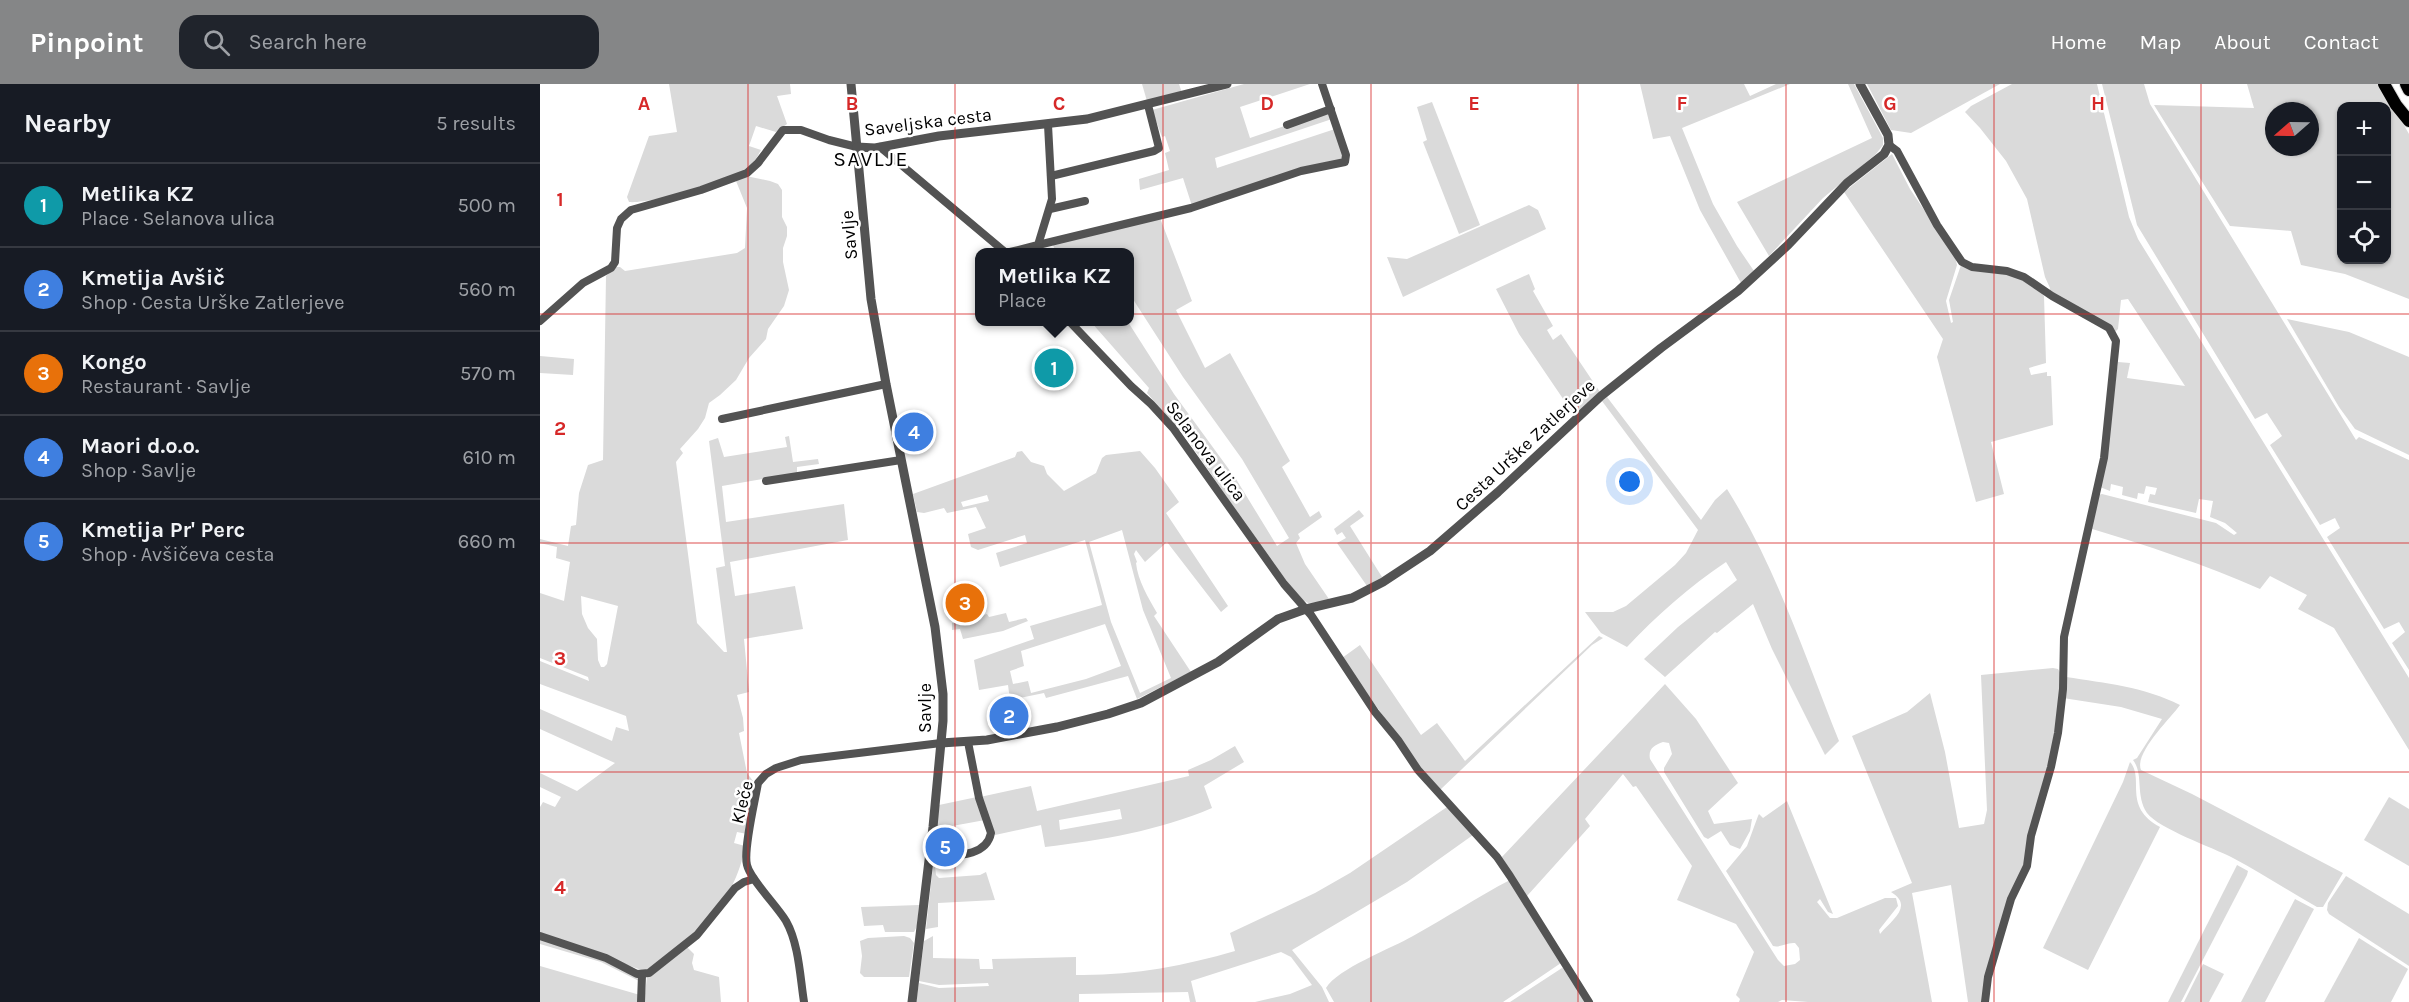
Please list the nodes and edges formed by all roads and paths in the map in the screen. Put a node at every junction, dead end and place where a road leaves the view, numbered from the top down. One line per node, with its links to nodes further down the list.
1 (850, 84): 16 (street, Savlje)
2 (1227, 84): 9 (street, Saveljska cesta)
3 (1322, 84): 10 (street)
4 (1860, 84): 15 (street)
5 (2384, 84): 12 (highway)
6 (2391, 84): 11 (highway)
7 (2406, 84): 8 (highway)
8 (2409, 90)
9 (1148, 105): 13 (street, Saveljska cesta); 18 (street)
10 (1331, 109): 14 (street); 21 (street)
11 (2409, 116)
12 (2409, 122)
13 (1048, 125): 17 (street, Saveljska cesta); 18 (street)
14 (1287, 125)
15 (1889, 145): 30 (street, Cesta Urške Zatlerjeve); 41 (street)
16 (857, 147): 17 (street, Saveljska cesta); 24 (street, Saveljska cesta); 26 (street, Savlje)
17 (880, 147): 22 (street)
18 (1051, 176): 20 (street)
19 (1085, 201): 20 (street)
20 (1050, 209): 21 (street)
21 (1038, 245): 23 (street)
22 (1000, 248)
23 (1026, 248)
24 (540, 321)
25 (1075, 326): 30 (street, Selanova ulica)
26 (885, 384): 27 (street); 28 (street, Savlje)
27 (722, 419)
28 (901, 460): 29 (street); 32 (street, Savlje)
29 (766, 481)
30 (1306, 609): 31 (street, Cesta Urške Zatlerjeve); 40 (street, Selanova ulica)
31 (968, 742): 32 (street, Cesta Urške Zatlerjeve); 33 (street)
32 (941, 743): 33 (street, Savlje); 34 (street, Kleče)
33 (929, 857): 39 (street, Savlje)
34 (754, 879): 36 (street); 38 (street, Kleče)
35 (540, 936): 36 (street)
36 (642, 975): 37 (street)
37 (641, 1002)
38 (804, 1002)
39 (912, 1002)
40 (1589, 1002)
41 (1985, 1002)

